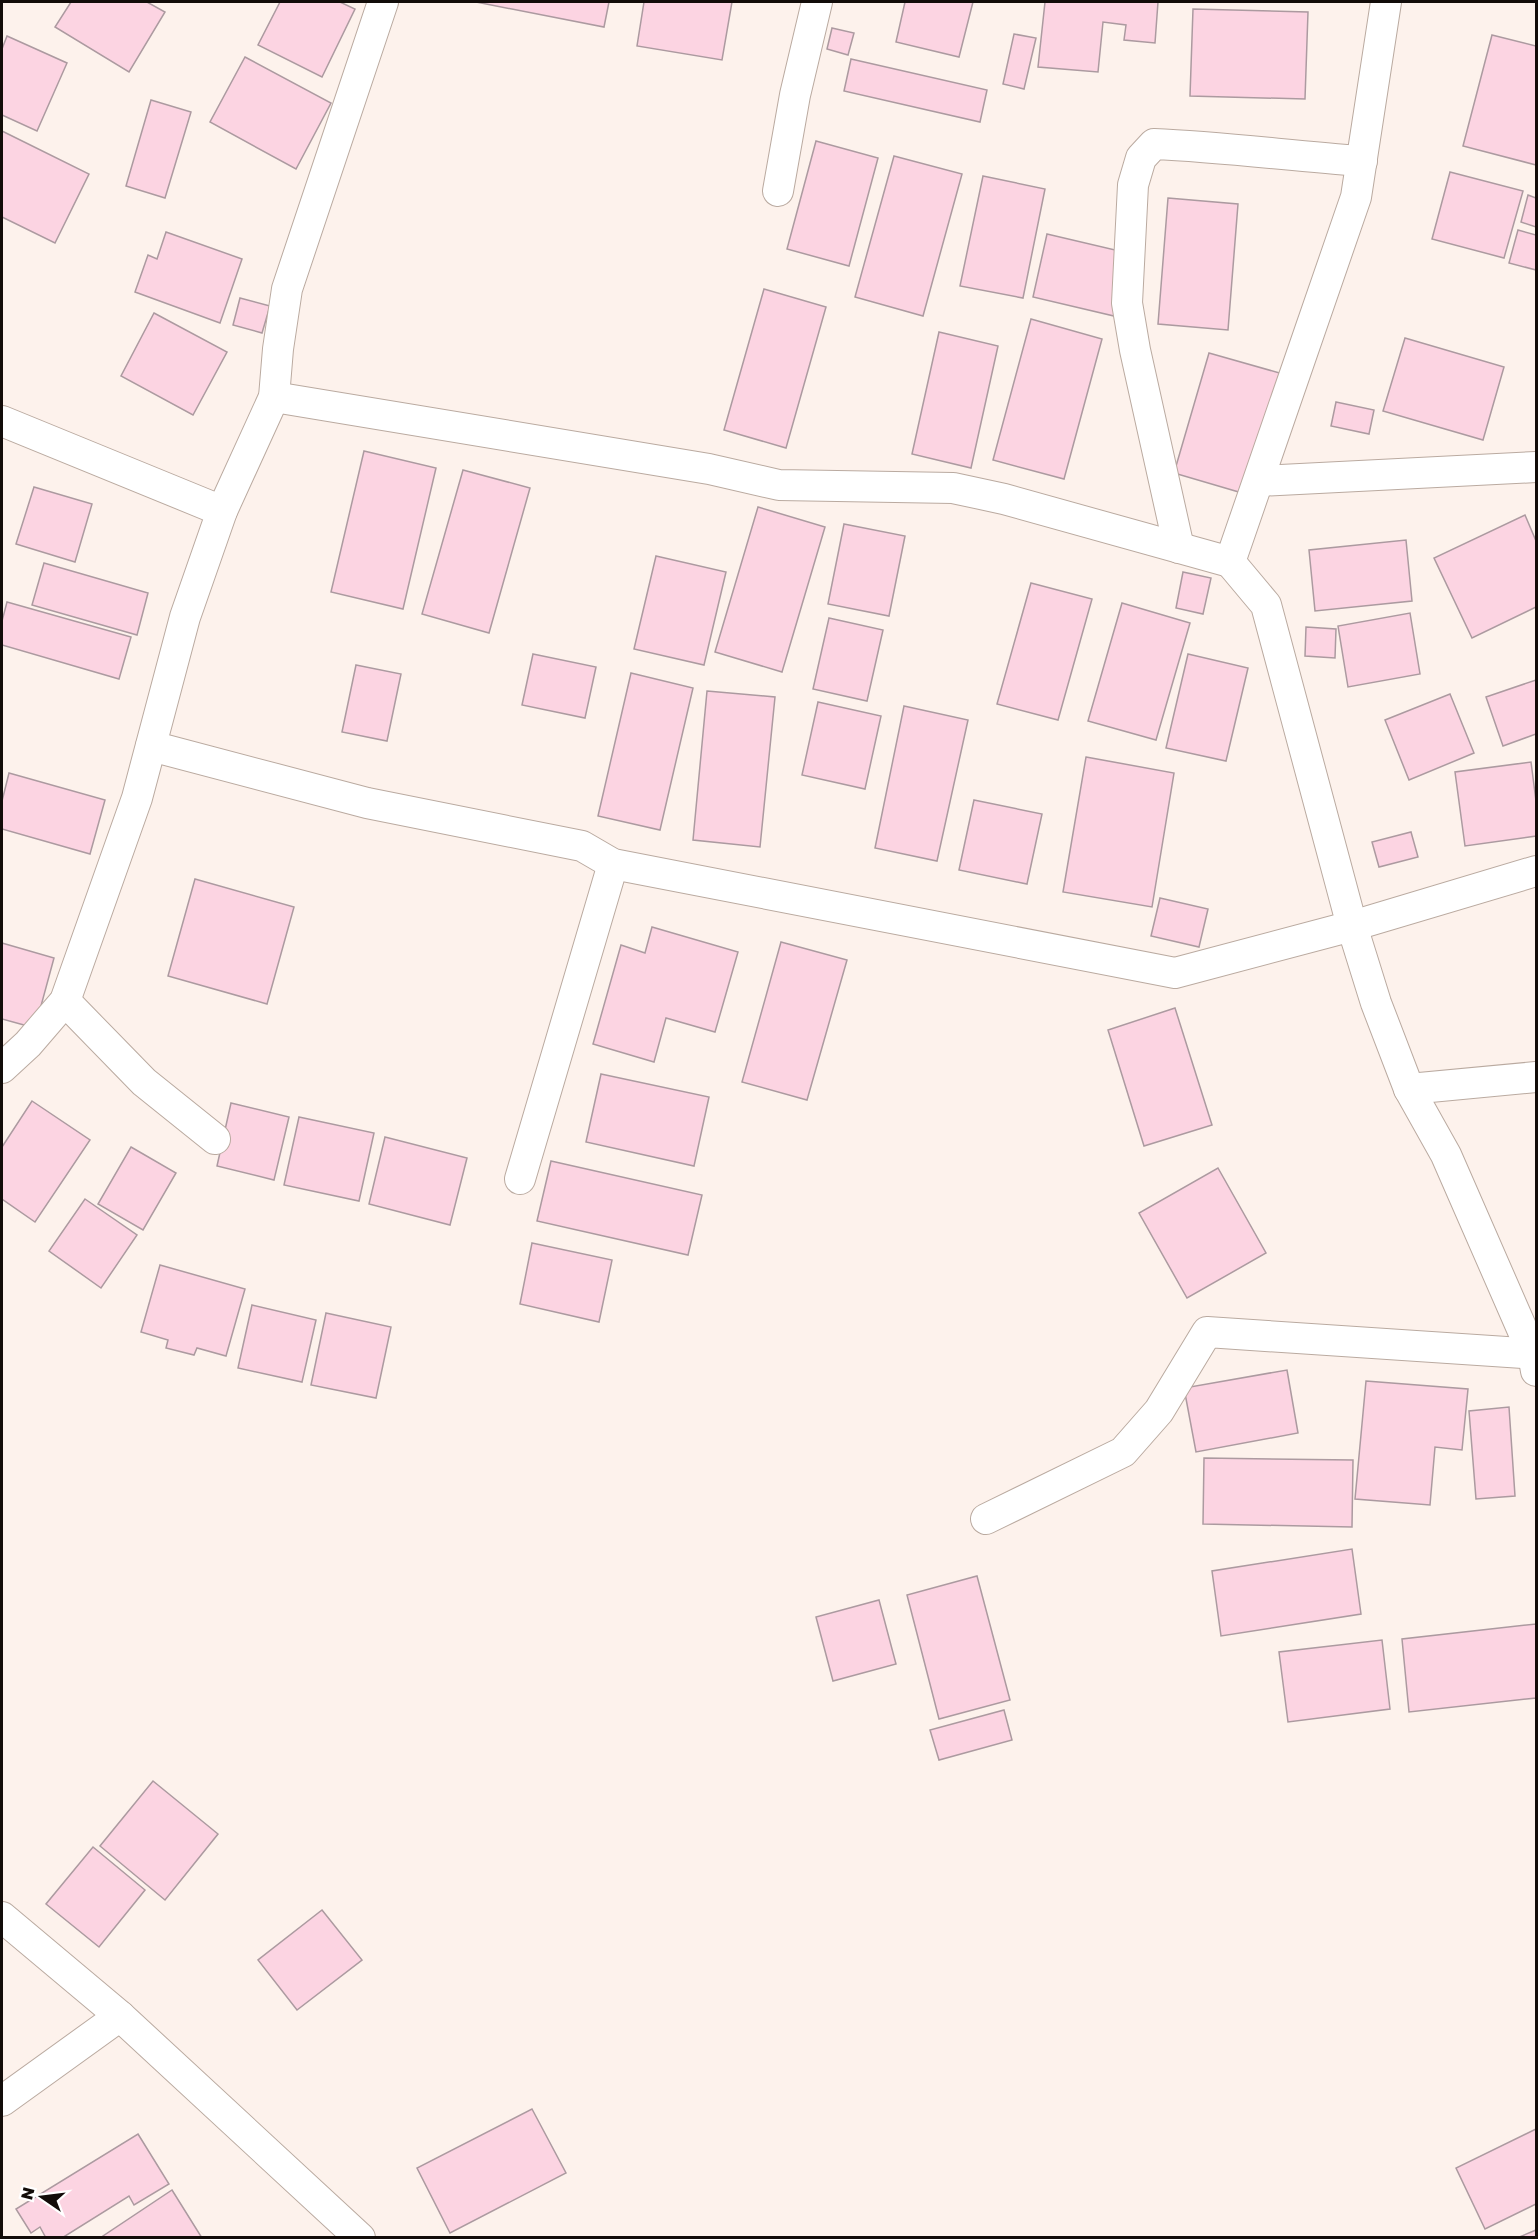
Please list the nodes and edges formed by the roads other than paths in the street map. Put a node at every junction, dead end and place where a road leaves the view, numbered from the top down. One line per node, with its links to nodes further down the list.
1 (383, 2): 6 (street)
2 (817, 2): 5 (street)
3 (1386, 2): 4 (street)
4 (1362, 161): 9 (street); 11 (street)
5 (778, 191)
6 (274, 397): 10 (street); 11 (street)
7 (2, 421): 10 (street)
8 (1536, 467): 9 (street)
9 (1259, 481): 12 (street)
10 (222, 511): 13 (street)
11 (1179, 548): 12 (street)
12 (1230, 562): 16 (street)
13 (151, 746): 14 (street); 17 (street)
14 (613, 864): 16 (street); 22 (street)
15 (1536, 871): 16 (street)
16 (1352, 926): 20 (street)
17 (65, 1001): 18 (street); 21 (street)
18 (2, 1068)
19 (1536, 1077): 20 (street)
20 (1409, 1089): 23 (street)
21 (215, 1139)
22 (520, 1179)
23 (1535, 1360): 24 (street)
24 (986, 1519)
25 (2, 1917): 26 (street)
26 (120, 2016): 27 (street); 28 (street)
27 (2, 2100)
28 (360, 2238)

